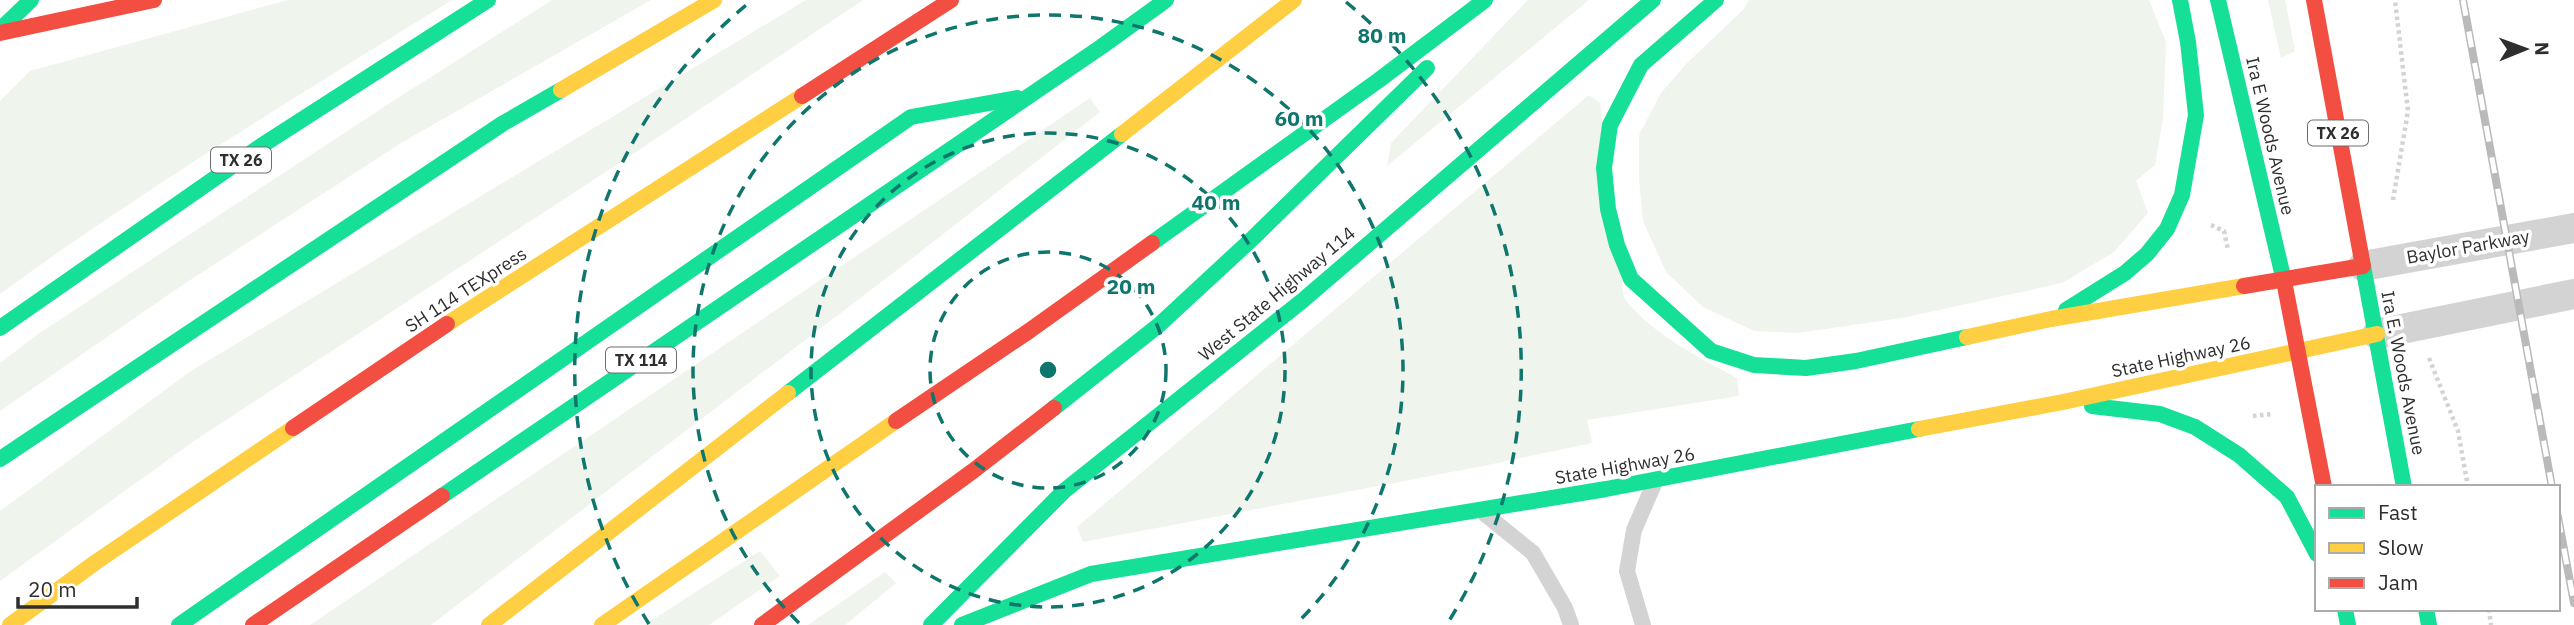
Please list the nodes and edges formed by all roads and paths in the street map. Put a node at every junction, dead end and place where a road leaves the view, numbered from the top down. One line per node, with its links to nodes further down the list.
1 (31, 0): 14 (main road)
2 (154, 0): 14 (main road)
3 (488, 0): 23 (main road, TX 26)
4 (714, 0): 29 (main road)
5 (951, 0): 35 (main road, SH 114 TEXpress)
6 (1166, 0): 15 (main road, TX 114)
7 (1294, 0): 38 (main road)
8 (1486, 0): 39 (main road); 40 (main road)
9 (1653, 0): 41 (main road, West State Highway 114)
10 (1716, 0): 22 (main road)
11 (2180, 0): 22 (main road)
12 (2218, 0): 20 (main road, Ira E Woods Avenue)
13 (2314, 0): 19 (main road, TX 26)
14 (0, 31)
15 (1029, 96): 36 (main road); 37 (main road, TX 114)
16 (2207, 222): 18 (path)
17 (2574, 228): 19 (street, Baylor Parkway)
18 (2229, 257)
19 (2362, 266): 20 (main road); 24 (main road, Ira E. Woods Avenue / TX 26)
20 (2284, 281): 22 (main road); 25 (main road)
21 (2574, 294): 24 (street)
22 (2051, 319)
23 (0, 328)
24 (2377, 334): 25 (main road, State Highway 26); 32 (main road, Ira E. Woods Avenue)
25 (2299, 352): 26 (main road, State Highway 26); 31 (main road)
26 (2063, 402): 30 (main road, State Highway 26); 34 (main road)
27 (2277, 414): 28 (path)
28 (2248, 416)
29 (0, 459)
30 (1655, 480): 33 (main road, State Highway 26); 44 (lane)
31 (2324, 485)
32 (2404, 485)
33 (1480, 510): 42 (main road, State Highway 26); 43 (lane)
34 (2315, 550)
35 (10, 625)
36 (179, 625)
37 (253, 625)
38 (489, 625)
39 (602, 625)
40 (762, 625)
41 (931, 625)
42 (962, 625)
43 (1571, 625)
44 (1643, 625)

